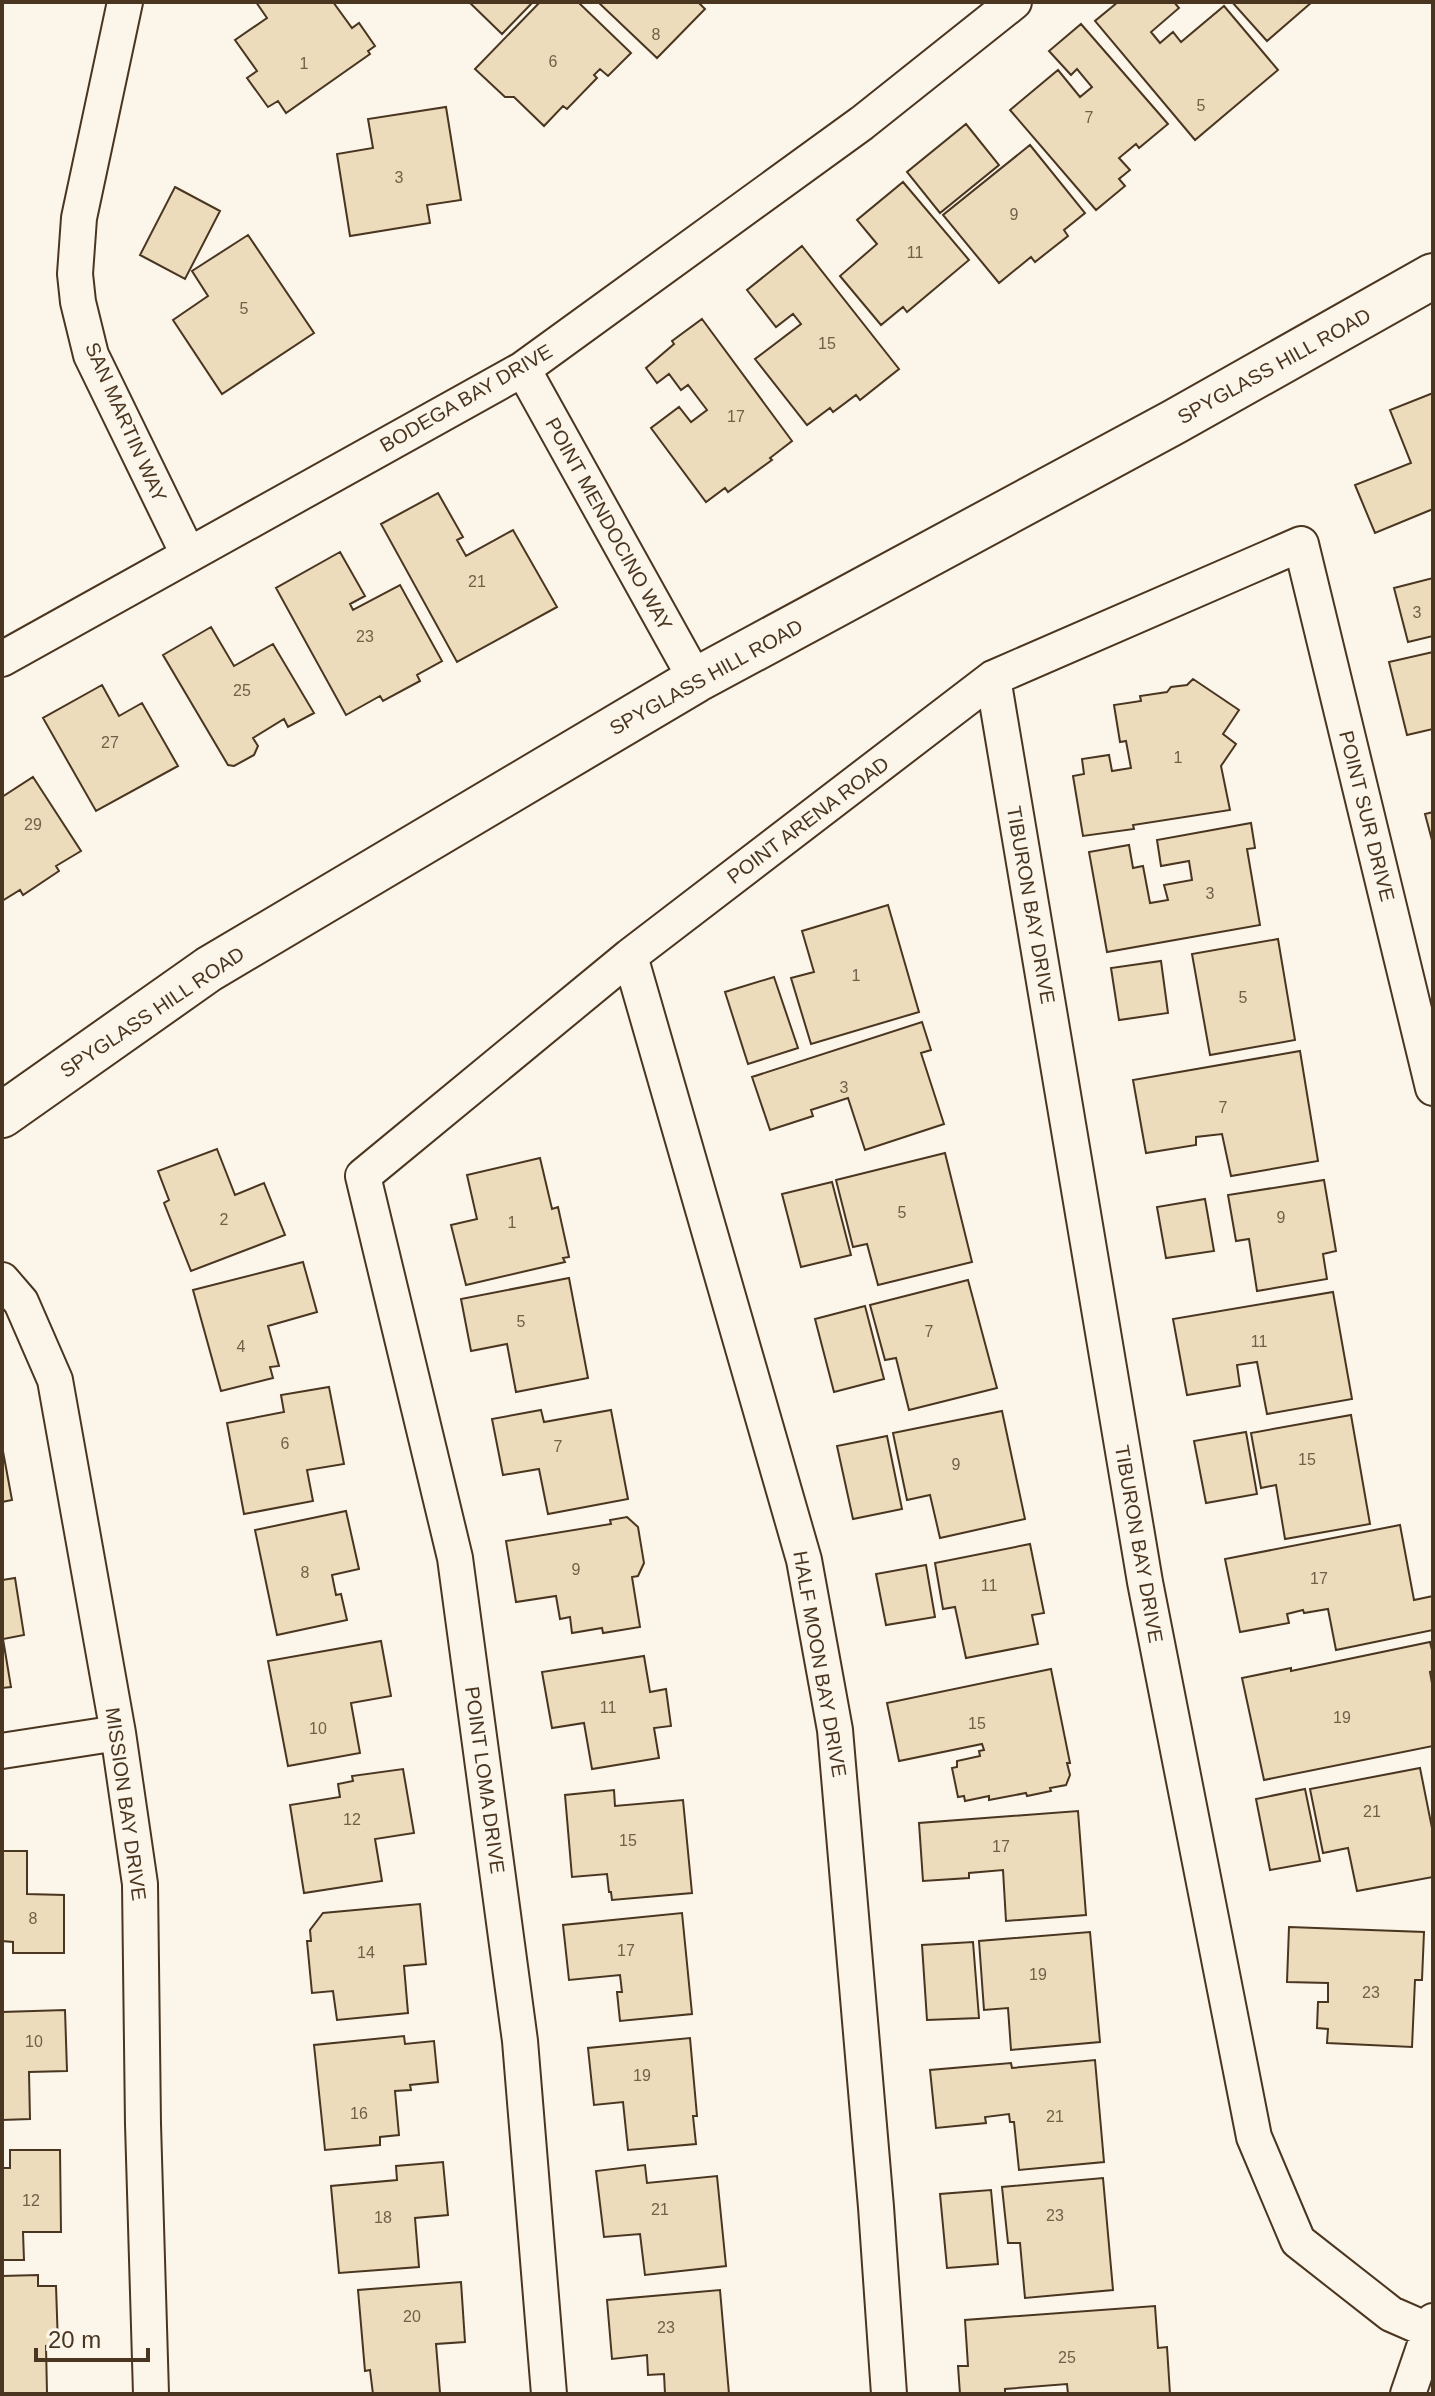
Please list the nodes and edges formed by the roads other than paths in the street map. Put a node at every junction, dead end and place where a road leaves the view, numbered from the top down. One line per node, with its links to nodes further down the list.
1 (125, 2): 6 (street, SAN MARTIN WAY)
2 (1014, 2): 4 (street, BODEGA BAY DRIVE)
3 (1433, 276): 9 (main road, SPYGLASS HILL ROAD)
4 (523, 369): 6 (street, BODEGA BAY DRIVE); 9 (street, POINT MENDOCINO WAY)
5 (1301, 544): 8 (street, POINT ARENA ROAD); 11 (street, POINT SUR DRIVE)
6 (188, 554): 7 (street, BODEGA BAY DRIVE)
7 (2, 659)
8 (993, 678): 10 (street, POINT ARENA ROAD); 17 (street, TIBURON BAY DRIVE)
9 (696, 680): 12 (main road, SPYGLASS HILL ROAD)
10 (630, 956): 13 (street, POINT ARENA ROAD); 20 (street, HALF MOON BAY DRIVE)
11 (1433, 1088)
12 (2, 1115)
13 (363, 1176): 19 (street, POINT LOMA DRIVE)
14 (2, 1280): 15 (street, MISSION BAY DRIVE)
15 (118, 1733): 16 (street); 18 (street, MISSION BAY DRIVE)
16 (2, 1751)
17 (1431, 2326): 21 (street)
18 (151, 2394)
19 (549, 2394)
20 (889, 2394)
21 (1408, 2394)

